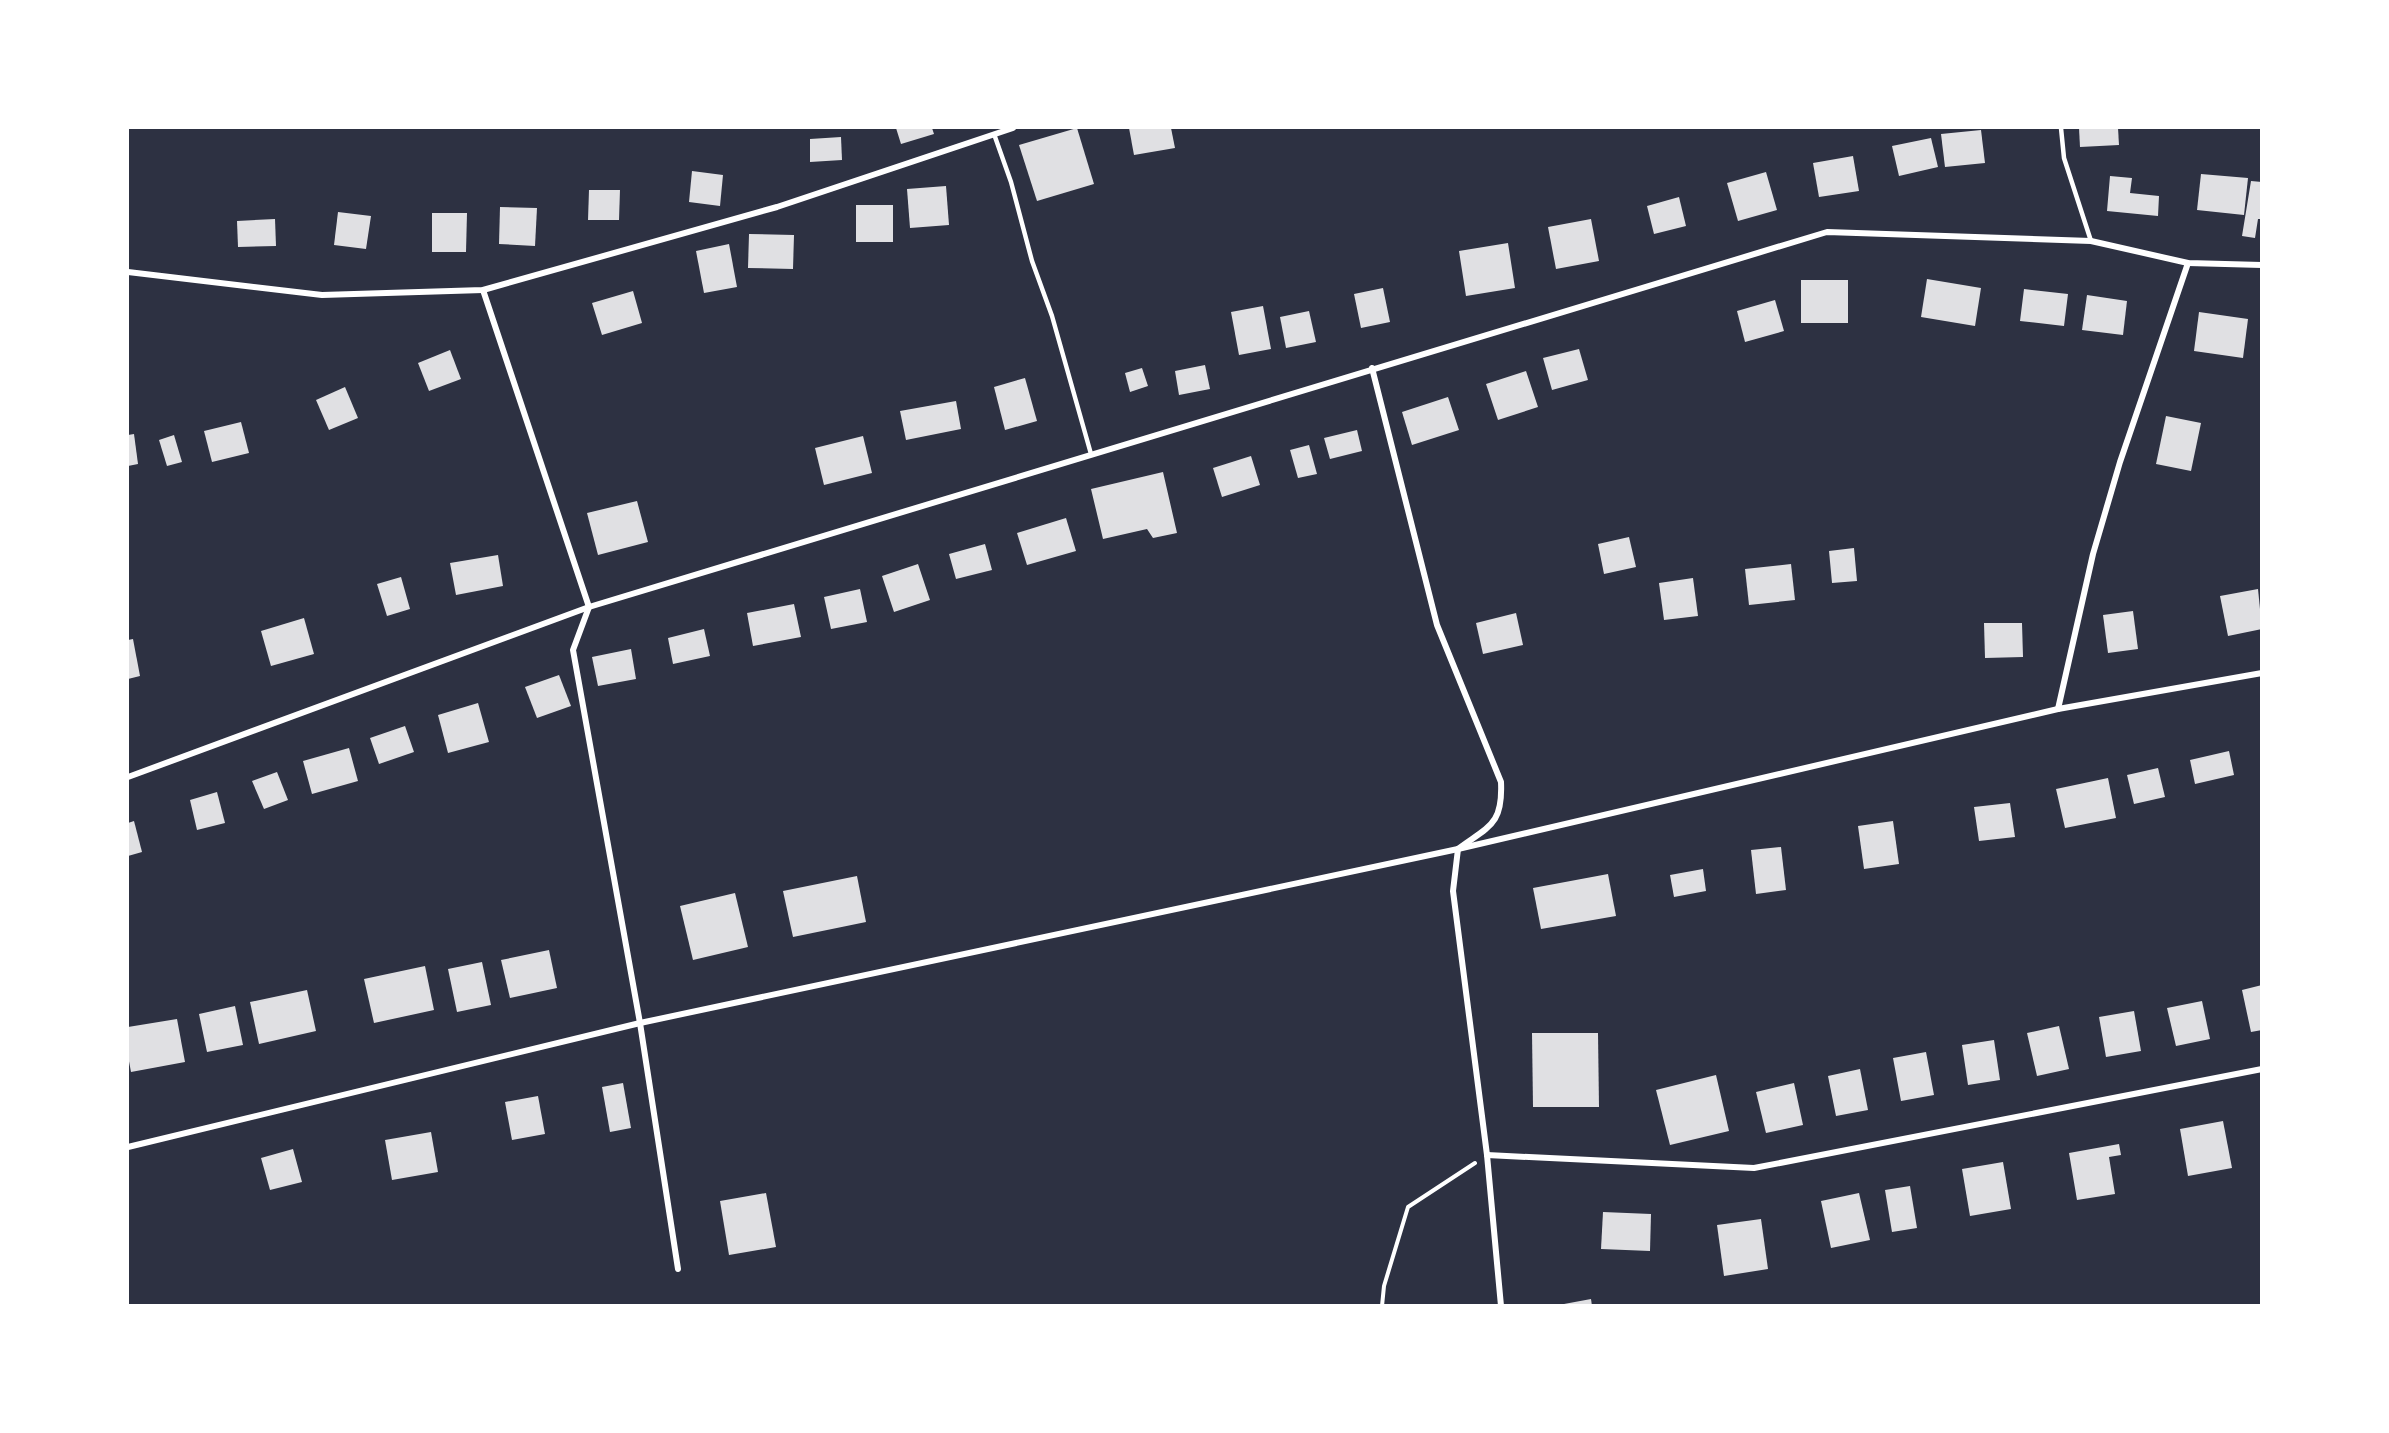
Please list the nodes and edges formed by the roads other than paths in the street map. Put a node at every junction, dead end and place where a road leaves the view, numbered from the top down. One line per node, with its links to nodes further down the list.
1 (1013, 128): 3 (street)
2 (2061, 128): 4 (lane)
3 (994, 134): 8 (street); 10 (lane)
4 (2091, 241): 5 (street); 9 (street)
5 (2188, 263): 6 (street); 13 (street)
6 (2262, 265)
7 (128, 272): 8 (street)
8 (483, 290): 11 (street)
9 (1372, 368): 10 (street); 15 (street)
10 (1091, 454): 11 (street)
11 (589, 607): 14 (street); 16 (street)
12 (2262, 673): 13 (street)
13 (2058, 709): 15 (street)
14 (128, 777)
15 (1458, 849): 16 (street); 19 (street)
16 (640, 1023): 18 (street); 20 (street)
17 (2262, 1069): 19 (street)
18 (128, 1147)
19 (1487, 1155): 21 (street)
20 (678, 1269)
21 (1501, 1305)

